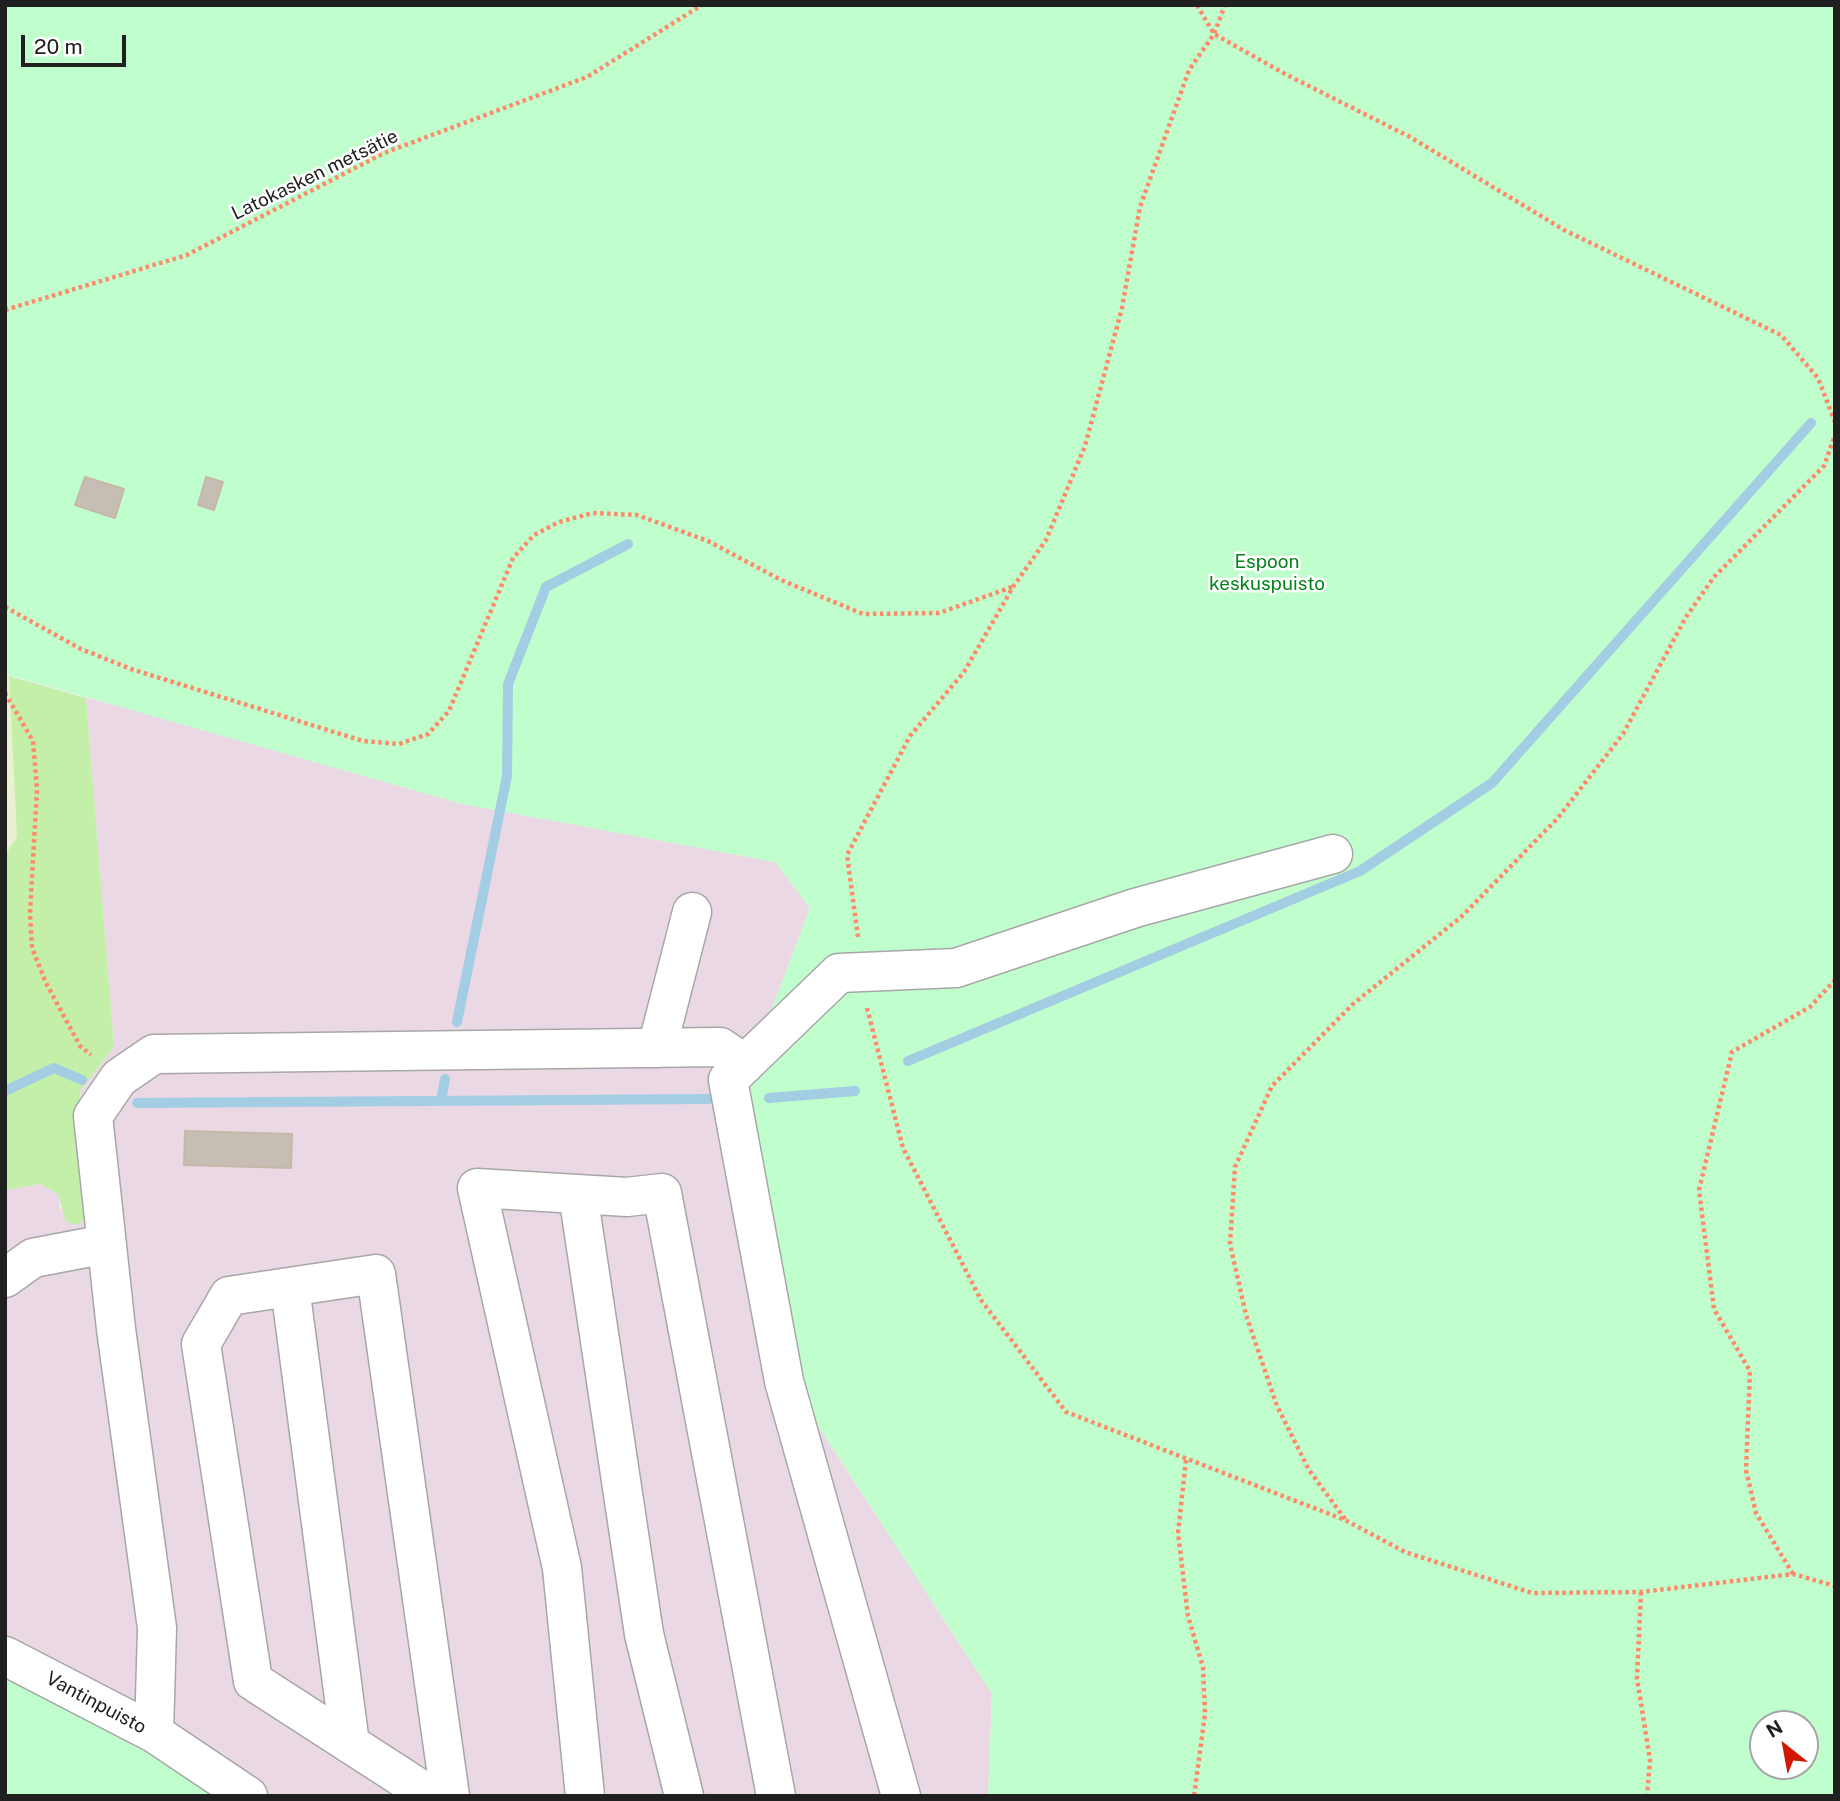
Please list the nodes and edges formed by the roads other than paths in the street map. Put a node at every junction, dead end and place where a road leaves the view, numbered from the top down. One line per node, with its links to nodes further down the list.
1 (1333, 855): 4 (street)
2 (692, 912): 3 (street)
3 (657, 1048): 4 (street); 6 (street)
4 (745, 1064): 18 (street)
5 (578, 1194): 15 (street); 16 (street); 17 (street)
6 (106, 1244): 7 (street); 10 (street)
7 (5, 1278)
8 (290, 1287): 11 (street); 11 (street); 14 (street)
9 (5, 1656): 10 (street, Vantinpuisto)
10 (170, 1743): 12 (street, Vantinpuisto)
11 (350, 1744): 13 (street)
12 (248, 1796)
13 (431, 1796)
14 (450, 1796)
15 (585, 1796)
16 (684, 1796)
17 (776, 1796)
18 (901, 1796)

